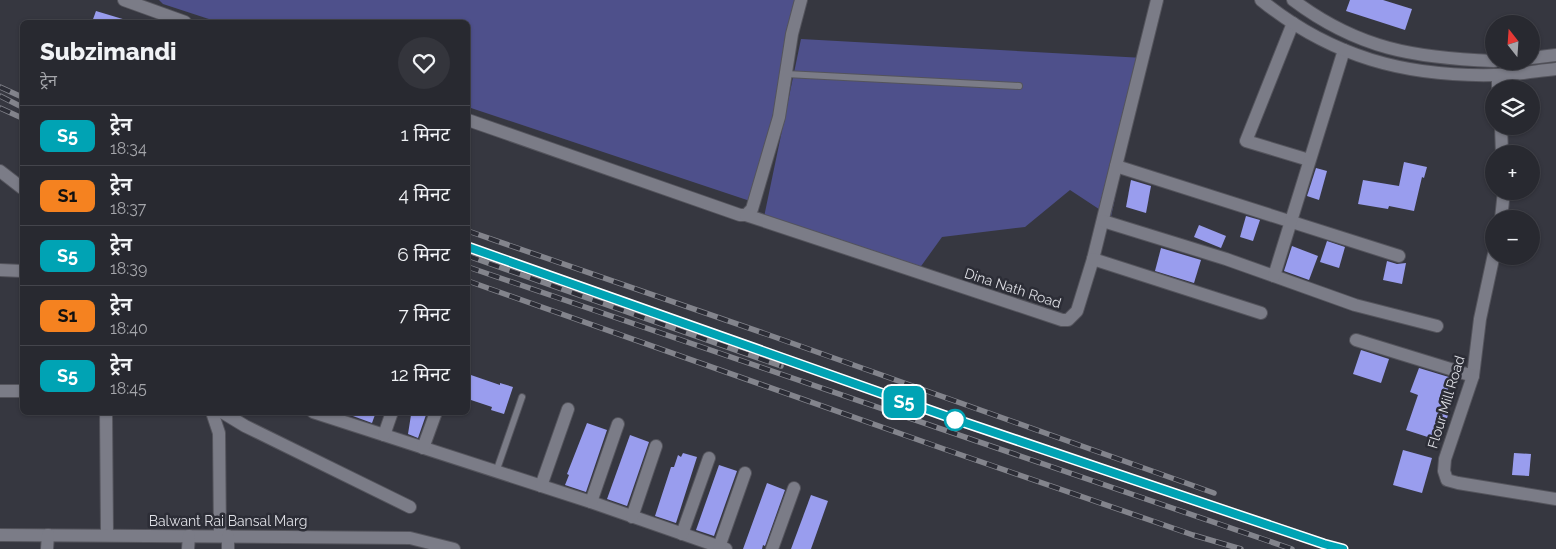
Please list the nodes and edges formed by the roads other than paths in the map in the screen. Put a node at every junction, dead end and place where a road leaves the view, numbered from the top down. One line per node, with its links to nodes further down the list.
1 (124, 0): 6 (street)
2 (802, 0): 14 (street)
3 (1157, 0): 20 (street, Dina Nath Road)
4 (1261, 0): 8 (street)
5 (1294, 0): 12 (street)
6 (145, 5): 7 (street)
7 (180, 20)
8 (1293, 23): 9 (street); 19 (street)
9 (1344, 50): 15 (street); 19 (street)
10 (1556, 56): 11 (street)
11 (1540, 57)
12 (1485, 61)
13 (1556, 69): 15 (street)
14 (786, 74): 17 (lane); 23 (street)
15 (1498, 75): 16 (street)
16 (1498, 80)
17 (1019, 86)
18 (470, 121): 23 (street, Dina Nath Road)
19 (1310, 160): 24 (street)
20 (1116, 166): 24 (street); 25 (street, Dina Nath Road)
21 (0, 171): 22 (street)
22 (20, 186)
23 (746, 215): 27 (street, Dina Nath Road)
24 (1290, 220): 26 (street); 31 (street)
25 (1103, 221): 27 (street, Dina Nath Road); 31 (street)
26 (1399, 256)
27 (1094, 259): 32 (street)
28 (1492, 265): 35 (street, Flour Mill Road)
29 (0, 270): 30 (street)
30 (20, 270)
31 (1274, 276): 33 (street)
32 (1262, 313)
33 (1437, 326)
34 (1356, 340): 35 (street)
35 (1473, 376): 56 (street, Flour Mill Road)
36 (0, 391): 37 (street)
37 (20, 391)
38 (522, 397): 52 (lane)
39 (568, 409): 54 (street)
40 (106, 415): 63 (street)
41 (213, 415): 65 (street)
42 (227, 415): 58 (street)
43 (330, 415): 46 (street)
44 (391, 415): 48 (street)
45 (435, 415): 50 (street)
46 (346, 418): 48 (street)
47 (618, 424): 57 (street)
48 (384, 435): 50 (street)
49 (656, 446): 59 (street)
50 (423, 448): 52 (street)
51 (709, 458): 61 (street)
52 (496, 472): 54 (street)
53 (745, 473): 72 (street)
54 (540, 486): 57 (street)
55 (794, 488): 76 (street)
56 (1556, 499)
57 (591, 502): 59 (street)
58 (410, 507)
59 (632, 517): 61 (street)
60 (48, 534): 62 (street, Balwant Rai Bansal Marg); 63 (street, Balwant Rai Bansal Marg); 73 (street)
61 (682, 534): 72 (street)
62 (0, 535)
63 (106, 535): 64 (street, Balwant Rai Bansal Marg)
64 (138, 536): 66 (street, Balwant Rai Bansal Marg); 74 (street)
65 (225, 541): 66 (street, Balwant Rai Bansal Marg); 67 (street, Balwant Rai Bansal Marg)
66 (188, 543)
67 (272, 543): 68 (street, Balwant Rai Bansal Marg)
68 (316, 543): 69 (street, Balwant Rai Bansal Marg)
69 (359, 543): 70 (street, Balwant Rai Bansal Marg)
70 (401, 543): 71 (street, Balwant Rai Bansal Marg)
71 (436, 547): 75 (street, Balwant Rai Bansal Marg)
72 (722, 548)
73 (47, 549)
74 (138, 549)
75 (454, 549)
76 (772, 549)

